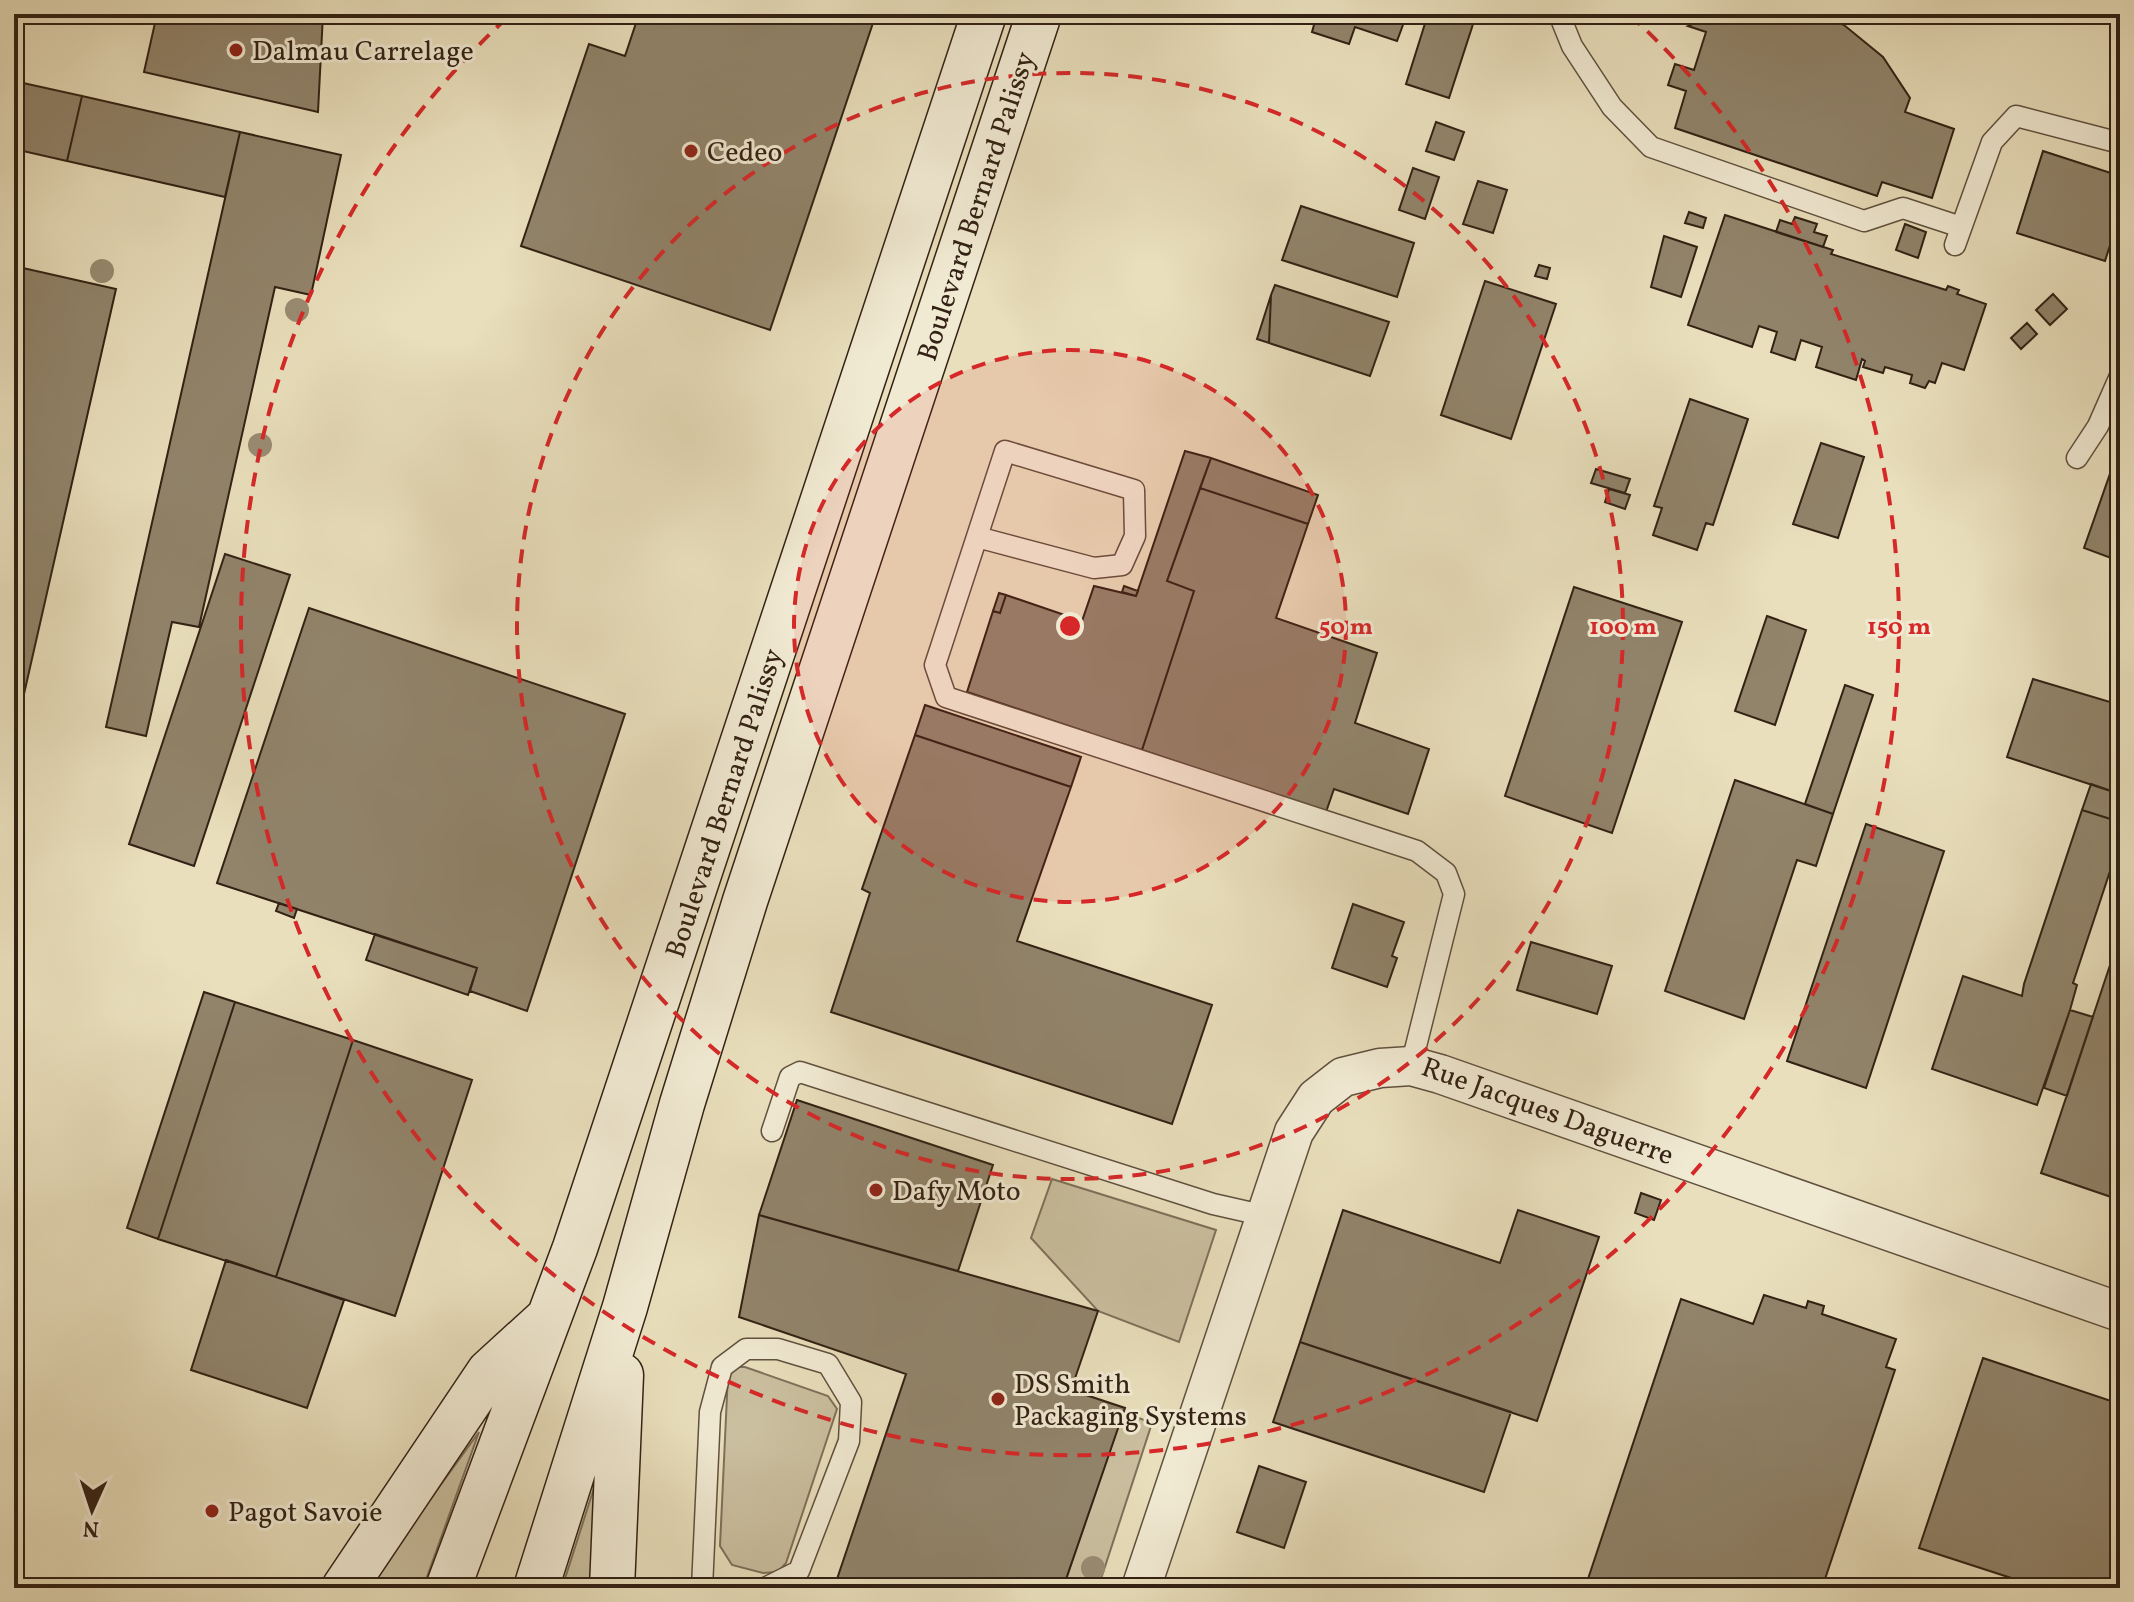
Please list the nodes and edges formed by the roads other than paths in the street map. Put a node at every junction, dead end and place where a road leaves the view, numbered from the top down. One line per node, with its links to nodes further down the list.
1 (984, 14): 13 (main road, Boulevard Bernard Palissy)
2 (1039, 14): 11 (main road, Boulevard Bernard Palissy)
3 (1554, 15): 4 (lane)
4 (2120, 143)
5 (2120, 376): 6 (lane)
6 (2077, 458)
7 (977, 537): 7 (lane, Rue Jacques Daguerre); 8 (lane, Rue Jacques Daguerre)
8 (1411, 1066): 10 (street); 12 (street, Rue Jacques Daguerre)
9 (772, 1131): 10 (lane)
10 (1266, 1216): 20 (street)
11 (625, 1307): 16 (main road, Boulevard Bernard Palissy); 17 (main road)
12 (2120, 1312)
13 (550, 1317): 14 (main road); 15 (main road, Boulevard Bernard Palissy)
14 (344, 1588)
15 (448, 1588)
16 (536, 1588)
17 (612, 1588)
18 (702, 1588): 19 (lane)
19 (765, 1588)
20 (1141, 1588)

